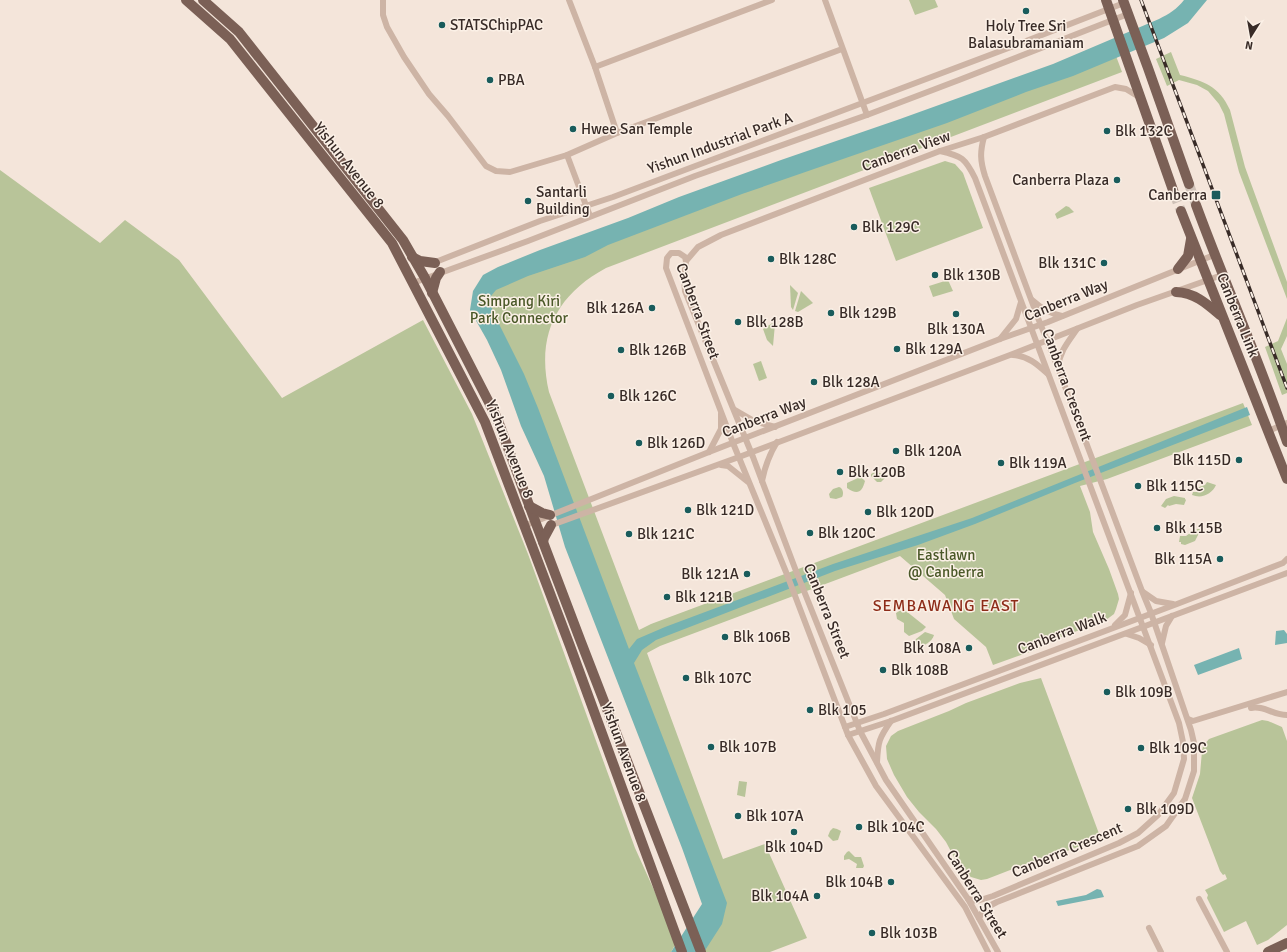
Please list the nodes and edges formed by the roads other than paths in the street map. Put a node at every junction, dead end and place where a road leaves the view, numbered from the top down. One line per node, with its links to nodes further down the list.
1 (186, 0): 36 (main road, Yishun Avenue 8)
2 (203, 0): 30 (main road, Yishun Avenue 8)
3 (383, 0): 19 (street)
4 (568, 0): 12 (street)
5 (772, 0): 12 (street)
6 (825, 0): 11 (street)
7 (1123, 1): 8 (street, Yishun Industrial Park A); 9 (main road)
8 (1108, 4): 10 (main road); 14 (street, Yishun Industrial Park A)
9 (1129, 15): 10 (street, Yishun Industrial Park A); 20 (main road)
10 (1114, 22): 13 (main road); 15 (street, Yishun Industrial Park A)
11 (842, 49): 14 (street); 16 (street)
12 (594, 67): 16 (street)
13 (1140, 98): 17 (street, Canberra View); 21 (main road)
14 (862, 103): 15 (street); 23 (street, Yishun Industrial Park A)
15 (867, 115): 25 (street, Yishun Industrial Park A)
16 (616, 133): 19 (street)
17 (984, 137): 18 (street, Canberra View); 26 (street, Canberra Crescent)
18 (940, 151): 27 (street, Canberra Crescent); 32 (street, Canberra View)
19 (567, 154): 23 (street)
20 (1189, 184)
21 (1174, 193)
22 (1196, 205): 29 (main road, Canberra Link)
23 (586, 206): 25 (street); 33 (street, Yishun Industrial Park A)
24 (1181, 210): 28 (main road, Canberra Link)
25 (590, 216): 35 (street, Yishun Industrial Park A)
26 (1004, 225): 27 (street); 43 (street, Canberra Crescent)
27 (995, 233): 44 (street, Canberra Crescent)
28 (1191, 238): 31 (main road, Canberra Link); 34 (main road)
29 (1214, 255): 31 (street, Canberra Way); 38 (main road, Canberra Link)
30 (412, 256): 33 (main road); 37 (main road, Yishun Avenue 8)
31 (1200, 260): 34 (street, Canberra Way); 39 (main road, Canberra Link)
32 (686, 261): 56 (street, Canberra Street); 57 (street, Canberra Street)
33 (434, 263): 37 (street, Yishun Industrial Park A)
34 (1178, 269): 45 (street, Canberra Way)
35 (440, 272): 37 (street, Yishun Industrial Park A); 42 (main road)
36 (408, 273): 37 (street, Yishun Industrial Park A); 40 (main road, Yishun Avenue 8)
37 (422, 273): 40 (street, Yishun Industrial Park A); 42 (main road, Yishun Avenue 8)
38 (1222, 274): 39 (street, Canberra Way); 58 (main road, Canberra Link)
39 (1208, 280): 41 (street, Canberra Way); 46 (main road, Canberra Link)
40 (413, 283): 77 (main road, Yishun Avenue 8)
41 (1176, 292): 46 (main road); 49 (street, Canberra Way)
42 (432, 293): 74 (main road, Yishun Avenue 8)
43 (1031, 299): 45 (street); 47 (street, Canberra Crescent)
44 (1021, 302): 48 (street, Canberra Crescent); 50 (street)
45 (1062, 316): 47 (street, Canberra Way)
46 (1222, 317): 62 (main road, Canberra Link)
47 (1041, 325): 48 (street, Canberra Way); 51 (street, Canberra Crescent)
48 (1032, 328): 50 (street, Canberra Way); 52 (street, Canberra Crescent)
49 (1078, 328): 51 (street, Canberra Way); 54 (street)
50 (1000, 340): 61 (street, Canberra Way)
51 (1046, 340): 52 (street, Canberra Way); 54 (street, Canberra Crescent)
52 (1038, 344): 53 (street, Canberra Way); 55 (street, Canberra Crescent)
53 (1010, 355): 55 (street); 64 (street, Canberra Way)
54 (1058, 368): 81 (street, Canberra Crescent)
55 (1049, 375): 82 (street, Canberra Crescent)
56 (734, 409): 61 (street); 63 (street, Canberra Street)
57 (721, 410): 66 (street, Canberra Street); 67 (street)
58 (1276, 410): 59 (main road); 60 (main road, Canberra Link)
59 (1287, 416)
60 (1284, 424): 62 (street); 65 (main road, Canberra Link)
61 (775, 427): 63 (street, Canberra Way)
62 (1268, 430): 71 (main road, Canberra Link)
63 (746, 438): 66 (street, Canberra Way); 68 (street, Canberra Street)
64 (777, 442): 68 (street, Canberra Way); 72 (street)
65 (1287, 442)
66 (733, 443): 67 (street, Canberra Way); 69 (street, Canberra Street)
67 (710, 452): 75 (street, Canberra Way)
68 (751, 452): 69 (street, Canberra Way); 72 (street, Canberra Street)
69 (739, 457): 70 (street, Canberra Way); 73 (street, Canberra Street)
70 (716, 465): 73 (street); 75 (street, Canberra Way)
71 (1287, 479)
72 (762, 481): 97 (street, Canberra Street)
73 (750, 483): 98 (street, Canberra Street)
74 (529, 506): 75 (main road); 76 (main road, Yishun Avenue 8)
75 (551, 520): 76 (street, Canberra Way); 76 (street, Canberra Way); 78 (main road)
76 (537, 525): 77 (street, Canberra Way); 77 (street, Canberra Way); 78 (main road, Yishun Avenue 8)
77 (526, 530): 109 (main road, Yishun Avenue 8)
78 (543, 542): 110 (main road, Yishun Avenue 8)
79 (1287, 559): 83 (street, Canberra Walk)
80 (1287, 573): 85 (street, Canberra Walk)
81 (1142, 591): 83 (street); 84 (street, Canberra Crescent)
82 (1131, 593): 86 (street, Canberra Crescent); 89 (street)
83 (1177, 604): 84 (street, Canberra Walk)
84 (1151, 613): 86 (street, Canberra Walk); 87 (street, Canberra Crescent)
85 (1172, 616): 87 (street, Canberra Walk); 91 (street)
86 (1140, 618): 88 (street, Canberra Crescent); 89 (street, Canberra Walk)
87 (1155, 623): 88 (street, Canberra Walk); 91 (street, Canberra Crescent)
88 (1143, 627): 90 (street, Canberra Walk); 92 (street, Canberra Crescent)
89 (1109, 630): 97 (street, Canberra Walk)
90 (1127, 634): 92 (street); 96 (street, Canberra Walk)
91 (1162, 643): 95 (street, Canberra Crescent)
92 (1151, 645): 104 (street, Canberra Crescent)
93 (1287, 692): 95 (street)
94 (1287, 715): 99 (street)
95 (1188, 719): 99 (street, Canberra Crescent)
96 (891, 722): 100 (street, Canberra Walk); 102 (street)
97 (858, 723): 98 (street, Canberra Walk); 100 (street, Canberra Street)
98 (845, 727): 101 (street, Canberra Street)
99 (1191, 730): 106 (street, Canberra Crescent)
100 (860, 731): 101 (street, Canberra Walk); 102 (street, Canberra Street)
101 (848, 735): 105 (street, Canberra Street)
102 (877, 764): 104 (street, Canberra Street)
103 (1199, 899): 114 (street)
104 (970, 902): 105 (street); 106 (street, Canberra Street)
105 (965, 907): 111 (street, Canberra Street)
106 (979, 918): 112 (street, Canberra Street)
107 (1148, 928): 113 (street)
108 (1287, 943): 115 (main road)
109 (682, 952)
110 (701, 952)
111 (988, 952)
112 (998, 952)
113 (1161, 952)
114 (1227, 952)
115 (1268, 952)

